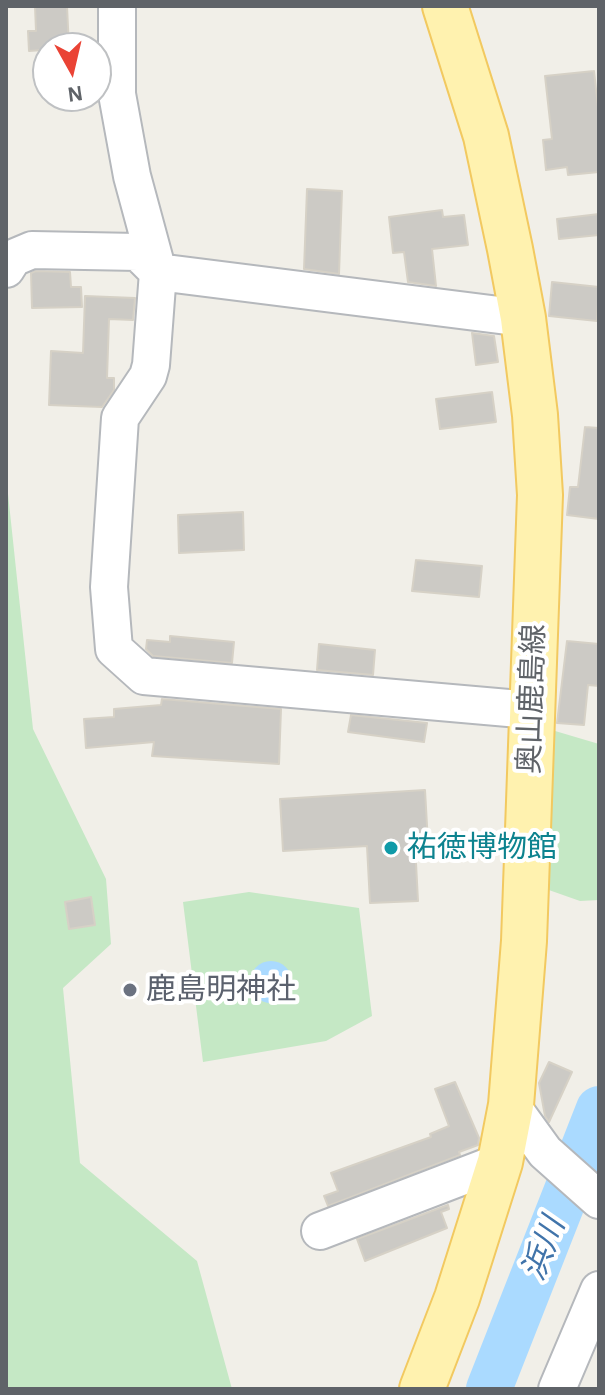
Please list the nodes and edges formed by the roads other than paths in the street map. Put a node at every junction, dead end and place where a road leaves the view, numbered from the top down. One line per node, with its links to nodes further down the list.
1 (117, 6): 4 (street)
2 (445, 6): 5 (main road, 奥山鹿島線)
3 (6, 269): 4 (street)
4 (158, 272): 5 (street); 6 (street)
5 (523, 318): 6 (main road, 奥山鹿島線)
6 (531, 710): 7 (main road, 奥山鹿島線)
7 (511, 1105): 8 (main road, 奥山鹿島線); 9 (street)
8 (500, 1162): 10 (street); 12 (main road, 奥山鹿島線)
9 (599, 1200)
10 (320, 1231)
11 (599, 1290): 13 (street)
12 (422, 1389)
13 (557, 1389)

